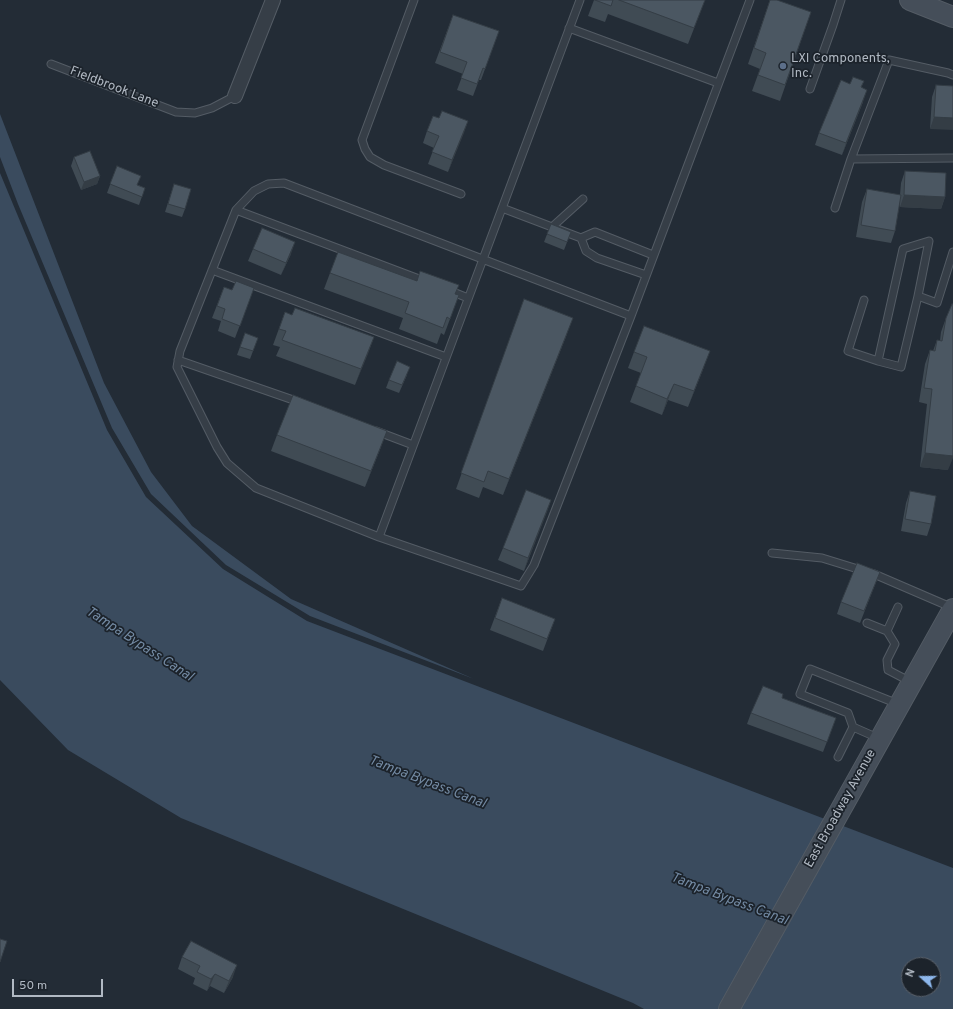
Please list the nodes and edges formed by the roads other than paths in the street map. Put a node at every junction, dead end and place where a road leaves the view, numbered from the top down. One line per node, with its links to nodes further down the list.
1 (273, 0): 13 (street)
2 (414, 0): 16 (lane)
3 (580, 0): 8 (lane)
4 (750, 0): 11 (lane)
5 (840, 0): 12 (lane)
6 (910, 0): 7 (main road)
7 (953, 17)
8 (569, 28): 11 (lane); 18 (lane)
9 (51, 64): 13 (lane, Fieldbrook Lane)
10 (953, 75): 15 (lane)
11 (718, 83): 24 (lane)
12 (810, 89)
13 (235, 96)
14 (953, 158): 15 (lane)
15 (851, 159): 19 (lane)
16 (462, 194)
17 (584, 199): 21 (lane)
18 (502, 208): 21 (lane); 25 (lane)
19 (835, 208)
20 (236, 210): 25 (lane); 26 (lane); 28 (lane)
21 (552, 227): 22 (lane)
22 (581, 238): 24 (lane); 27 (lane)
23 (953, 252): 30 (lane)
24 (653, 255): 27 (lane)
25 (483, 259): 31 (lane); 33 (lane)
26 (212, 270): 34 (lane); 35 (lane)
27 (646, 275): 33 (lane)
28 (432, 284)
29 (439, 287): 31 (lane)
30 (918, 296): 36 (lane); 36 (lane)
31 (468, 298): 34 (lane)
32 (864, 300): 36 (lane)
33 (631, 316): 40 (lane)
34 (446, 357): 39 (lane)
35 (178, 360): 37 (lane); 40 (lane)
36 (878, 361)
37 (310, 406)
38 (369, 428): 39 (lane)
39 (413, 444): 40 (lane)
40 (379, 537)
41 (772, 553): 43 (lane)
42 (898, 607): 45 (lane)
43 (953, 609): 46 (main road, East Broadway Avenue)
44 (867, 623): 45 (lane)
45 (887, 631): 46 (lane)
46 (912, 682): 47 (main road, East Broadway Avenue)
47 (899, 705): 48 (lane); 49 (main road, East Broadway Avenue)
48 (853, 727): 49 (lane); 50 (lane)
49 (880, 739): 51 (main road, East Broadway Avenue)
50 (838, 757)
51 (729, 1009)

